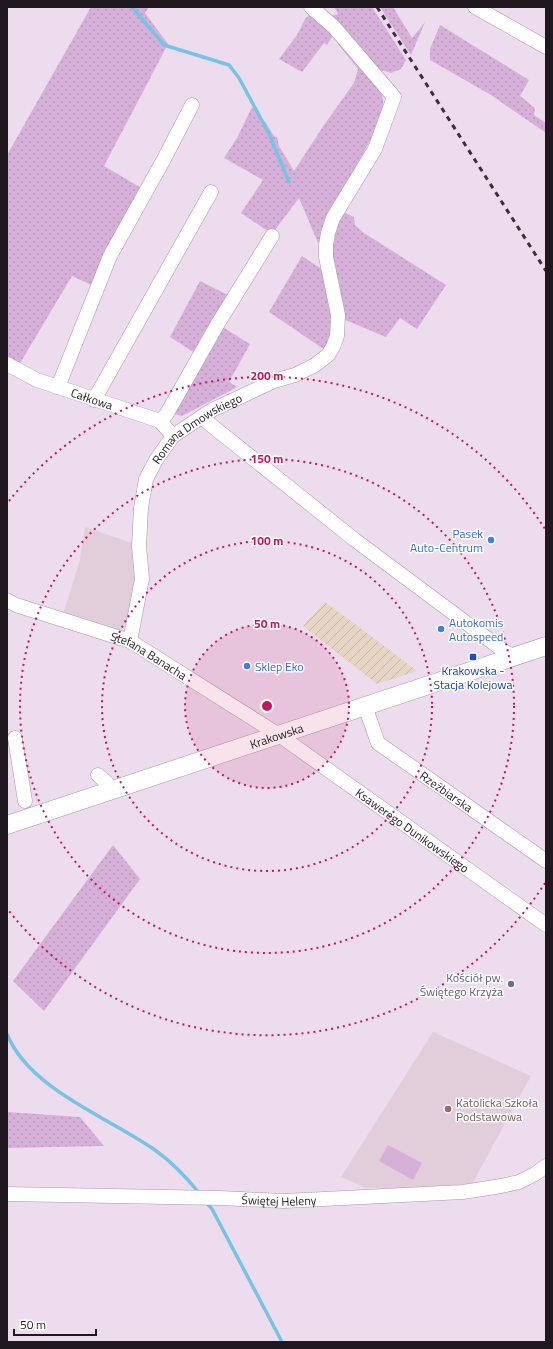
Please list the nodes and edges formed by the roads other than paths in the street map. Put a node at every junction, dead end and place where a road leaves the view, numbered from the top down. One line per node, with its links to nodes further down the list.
1 (311, 7): 10 (street, Romana Dmowskiego)
2 (475, 7): 3 (street)
3 (546, 47)
4 (192, 105): 8 (street)
5 (211, 192): 9 (street)
6 (272, 236): 11 (street)
7 (7, 364): 8 (street, Całkowa)
8 (58, 387): 9 (street, Całkowa)
9 (94, 400): 11 (street, Całkowa)
10 (201, 417): 12 (street, Romana Dmowskiego); 16 (street)
11 (160, 421): 12 (street)
12 (173, 436): 14 (street, Romana Dmowskiego)
13 (7, 600): 14 (street, Stefana Banacha)
14 (130, 641): 18 (street, Stefana Banacha)
15 (546, 646): 16 (main road, Krakowska)
16 (514, 657): 17 (main road, Krakowska)
17 (365, 706): 18 (main road, Krakowska); 22 (street, Rzeźbiarska)
18 (279, 735): 21 (main road, Krakowska); 23 (street, Ksawerego Dunikowskiego)
19 (15, 738): 20 (street)
20 (25, 801)
21 (7, 825)
22 (546, 861)
23 (546, 925)
24 (546, 1166): 25 (street, Świętej Heleny)
25 (7, 1194)

